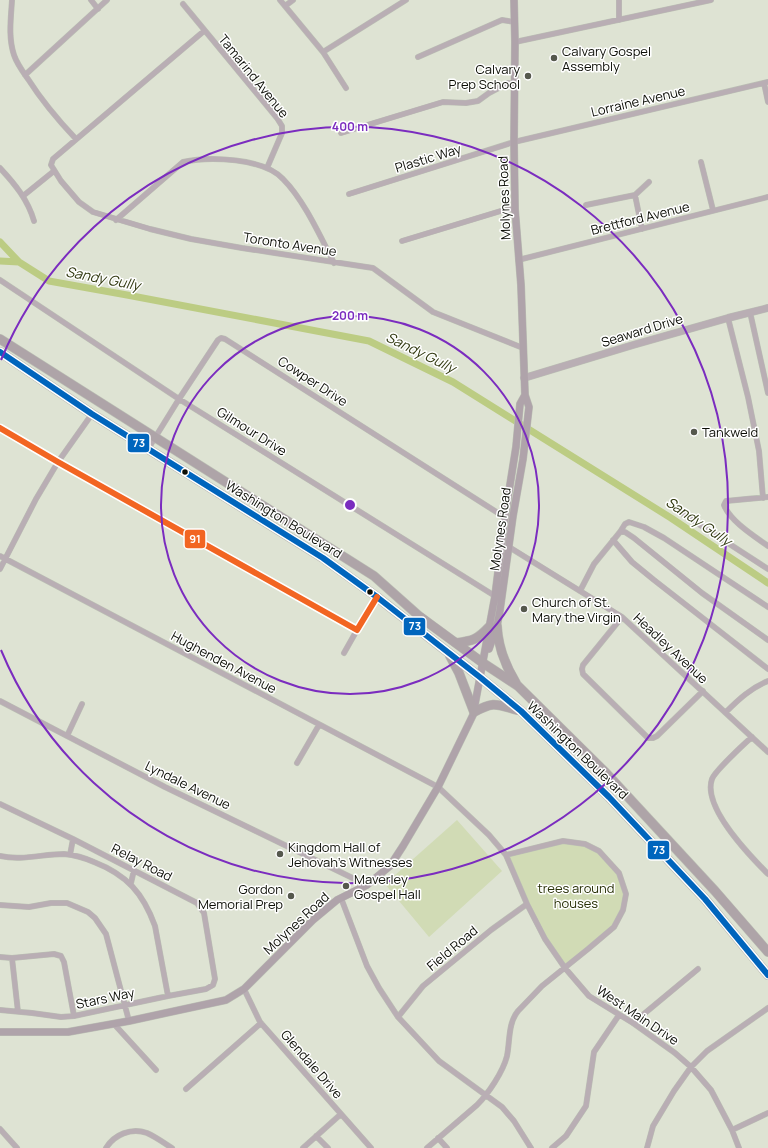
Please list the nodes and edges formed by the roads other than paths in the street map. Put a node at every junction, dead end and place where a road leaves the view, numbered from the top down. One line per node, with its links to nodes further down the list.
1 (12, 0): 19 (street)
2 (91, 0): 12 (street)
3 (108, 0): 12 (street)
4 (280, 0): 11 (street)
5 (293, 0): 11 (street)
6 (406, 0): 17 (street)
7 (514, 0): 14 (main road, Molynes Road)
8 (619, 0): 13 (street)
9 (711, 0): 13 (street)
10 (183, 4): 15 (street, Tamarind Avenue)
11 (285, 6): 17 (street)
12 (98, 9): 19 (street)
13 (619, 20): 16 (street)
14 (514, 22): 16 (main road, Molynes Road); 18 (street)
15 (204, 31): 25 (street); 29 (street, Tamarind Avenue)
16 (515, 42): 21 (main road, Molynes Road)
17 (323, 52): 22 (street)
18 (418, 57)
19 (25, 75): 25 (street)
20 (766, 82): 23 (street); 26 (street, Lorraine Avenue)
21 (515, 85): 24 (street); 26 (main road, Molynes Road)
22 (346, 88)
23 (768, 102)
24 (341, 133)
25 (76, 139): 30 (street)
26 (514, 142): 32 (street, Plastic Way); 37 (main road, Molynes Road)
27 (701, 162): 38 (street)
28 (0, 168): 34 (street)
29 (267, 168): 39 (street); 44 (street)
30 (54, 171): 34 (street); 39 (street, Toronto Avenue)
31 (649, 182): 33 (street)
32 (349, 194)
33 (635, 195): 36 (street); 41 (street)
34 (23, 196): 40 (street)
35 (768, 196): 38 (street, Brettford Avenue)
36 (586, 205)
37 (515, 209): 42 (street); 43 (main road, Molynes Road)
38 (713, 210): 41 (street, Brettford Avenue)
39 (116, 220): 44 (street, Toronto Avenue)
40 (34, 221)
41 (642, 228): 43 (street, Brettford Avenue)
42 (402, 241)
43 (518, 260): 50 (main road, Molynes Road)
44 (334, 263): 50 (street, Toronto Avenue)
45 (0, 280): 55 (street, Gilmour Drive)
46 (768, 308): 47 (street, Seaward Drive)
47 (750, 312): 48 (street, Seaward Drive); 53 (street)
48 (728, 318): 52 (street, Seaward Drive); 61 (street)
49 (0, 340): 58 (highway, Washington Boulevard)
50 (523, 348): 52 (main road, Molynes Road)
51 (0, 352): 56 (highway, Washington Boulevard)
52 (524, 378): 54 (main road, Molynes Road)
53 (768, 392)
54 (525, 395): 63 (main road, Molynes Road); 67 (main road, Molynes Road)
55 (179, 399): 58 (street, Cowper Drive); 63 (street, Cowper Drive); 72 (street, Gilmour Drive)
56 (92, 414): 59 (highway, Washington Boulevard); 60 (street)
57 (0, 428): 60 (street)
58 (155, 438): 59 (street, Cowper Drive); 79 (highway, Washington Boulevard)
59 (148, 449): 73 (highway, Washington Boulevard)
60 (58, 462): 68 (street); 77 (street)
61 (766, 497): 66 (street)
62 (680, 512): 70 (street)
63 (505, 516): 72 (main road, Molynes Road)
64 (620, 532): 65 (street); 74 (street); 78 (street)
65 (613, 540): 71 (street); 83 (street)
66 (768, 546)
67 (509, 547): 71 (street, Headley Avenue); 76 (main road, Molynes Road)
68 (3, 557): 69 (street); 93 (street, Hughenden Avenue)
69 (0, 569)
70 (768, 569)
71 (580, 591): 75 (street, Headley Avenue)
72 (495, 596): 76 (main road, Molynes Road)
73 (377, 597): 77 (street); 80 (highway, Washington Boulevard)
74 (768, 607)
75 (622, 617): 87 (street, Headley Avenue); 87 (street)
76 (493, 627): 79 (highway); 82 (main road, Molynes Road); 86 (highway)
77 (357, 630): 81 (street)
78 (768, 640)
79 (456, 643): 82 (highway, Washington Boulevard)
80 (446, 650): 84 (highway, Washington Boulevard); 91 (highway)
81 (344, 653)
82 (483, 664): 84 (main road, Molynes Road); 86 (highway, Washington Boulevard)
83 (768, 669)
84 (481, 678): 90 (highway, Washington Boulevard); 91 (main road, Molynes Road)
85 (768, 681): 92 (street)
86 (518, 686): 111 (highway, Washington Boulevard)
87 (703, 691): 92 (street, Headley Avenue)
88 (0, 702): 94 (street, Lyndale Avenue)
89 (82, 704): 94 (street)
90 (521, 711): 91 (highway); 116 (highway, Washington Boulevard)
91 (474, 712): 98 (main road, Molynes Road)
92 (726, 712): 95 (street, Headley Avenue)
93 (319, 725): 97 (street); 98 (street, Hughenden Avenue)
94 (66, 736): 107 (street, Lyndale Avenue)
95 (752, 737): 96 (street, Headley Avenue); 105 (street)
96 (768, 752)
97 (296, 763)
98 (438, 788): 102 (street, West Main Drive); 107 (main road, Molynes Road)
99 (0, 804): 100 (street, Relay Road)
100 (73, 839): 101 (street); 104 (street, Relay Road)
101 (70, 855): 103 (street); 106 (street)
102 (506, 855): 109 (street, West Main Drive); 114 (street)
103 (0, 856)
104 (134, 870): 106 (street); 117 (street, Relay Road)
105 (768, 874)
106 (130, 883): 119 (street)
107 (367, 885): 108 (main road, Molynes Road)
108 (340, 898): 118 (main road, Molynes Road); 126 (street)
109 (527, 904): 114 (street, West Main Drive); 126 (street, Field Road)
110 (0, 905): 120 (street)
111 (768, 952)
112 (0, 957): 113 (street)
113 (12, 958): 123 (street); 125 (street)
114 (566, 968): 124 (street, West Main Drive); 135 (street)
115 (698, 969): 129 (street)
116 (768, 975)
117 (214, 985): 119 (street, Stars Way)
118 (244, 989): 127 (main road, Molynes Road); 128 (street, Glendale Drive)
119 (168, 996): 120 (street, Stars Way)
120 (126, 1006): 125 (street, Stars Way); 127 (street)
121 (768, 1008): 132 (street)
122 (0, 1010): 123 (street, Stars Way)
123 (18, 1012): 125 (street, Stars Way)
124 (619, 1015): 129 (street, West Main Drive); 151 (street)
125 (74, 1016)
126 (398, 1017): 135 (street)
127 (129, 1021): 130 (main road, Molynes Road)
128 (261, 1023): 134 (street); 137 (street, Glendale Drive)
129 (633, 1023): 132 (street, West Main Drive)
130 (114, 1024): 131 (main road, Molynes Road); 133 (street)
131 (0, 1032)
132 (691, 1068): 139 (street, West Main Drive); 152 (street)
133 (156, 1070)
134 (186, 1089)
135 (483, 1098): 141 (street); 150 (street)
136 (768, 1113): 139 (street)
137 (341, 1114): 140 (street); 147 (street, Glendale Drive)
138 (0, 1129): 142 (street)
139 (732, 1130): 153 (street, West Main Drive)
140 (316, 1136): 145 (street); 146 (street)
141 (438, 1138): 148 (street); 149 (street)
142 (17, 1148)
143 (106, 1148): 144 (street)
144 (172, 1148)
145 (303, 1148)
146 (328, 1148)
147 (371, 1148)
148 (427, 1148)
149 (447, 1148)
150 (530, 1148)
151 (552, 1148)
152 (647, 1148)
153 (739, 1148)

